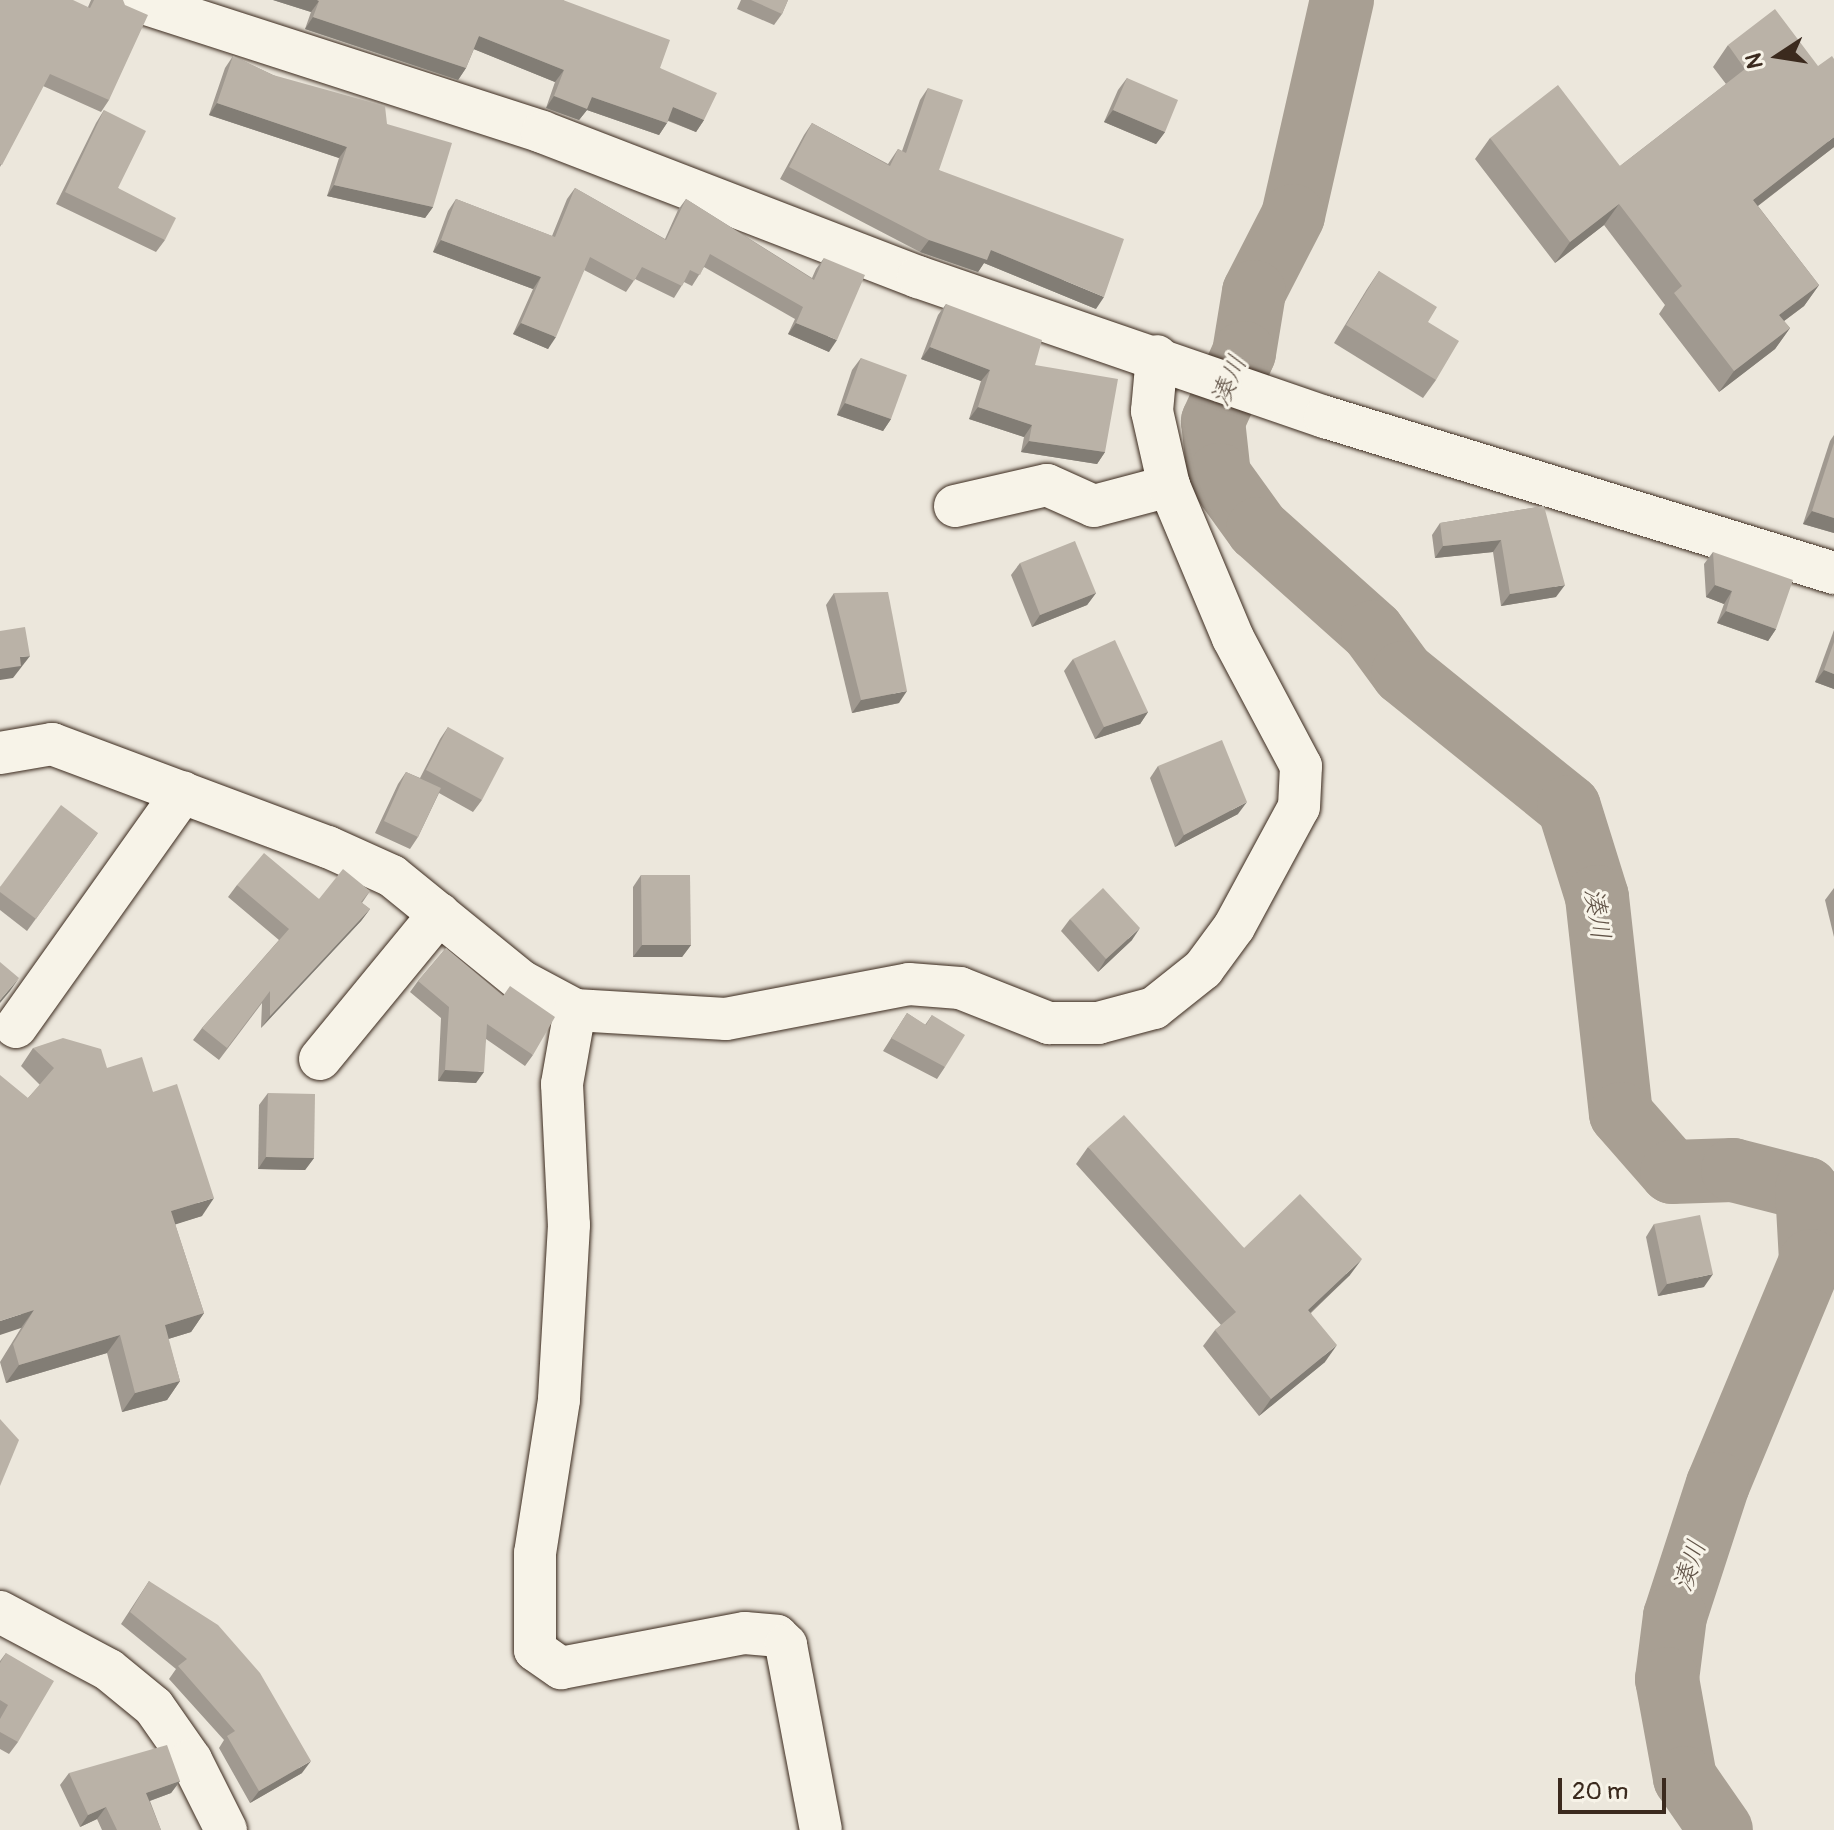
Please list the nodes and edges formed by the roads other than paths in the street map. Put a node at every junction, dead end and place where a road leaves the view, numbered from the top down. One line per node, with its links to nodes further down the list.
1 (134, 0): 2 (street)
2 (1170, 361): 3 (street); 5 (street)
3 (1169, 486): 4 (street); 9 (street)
4 (955, 506)
5 (1834, 573)
6 (0, 753): 7 (street)
7 (183, 792): 8 (street); 10 (street)
8 (439, 914): 9 (street); 11 (street)
9 (575, 1010): 14 (street)
10 (16, 1027)
11 (320, 1059)
12 (0, 1612): 13 (street)
13 (226, 1830)
14 (821, 1830)

